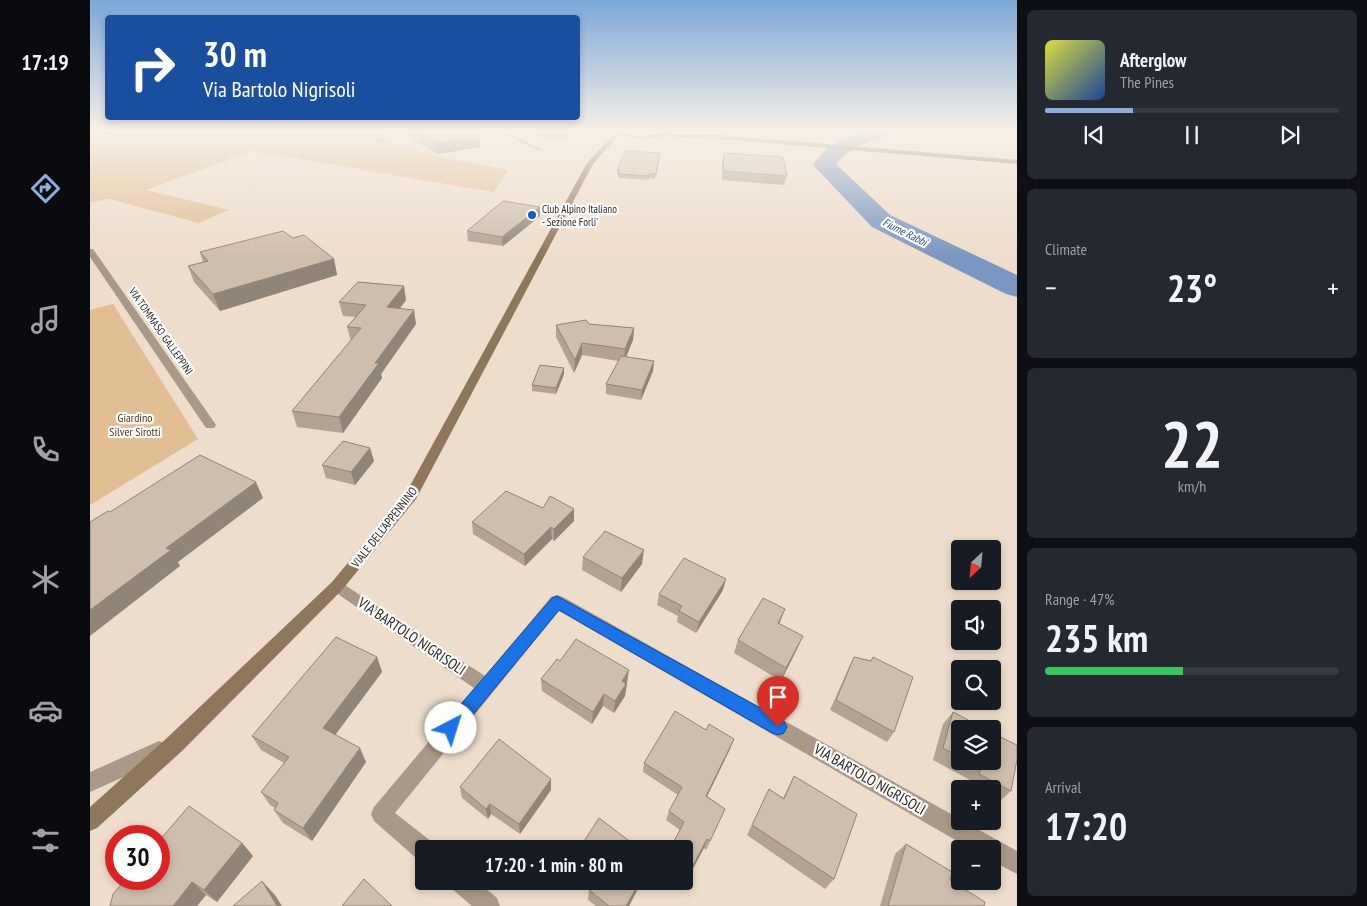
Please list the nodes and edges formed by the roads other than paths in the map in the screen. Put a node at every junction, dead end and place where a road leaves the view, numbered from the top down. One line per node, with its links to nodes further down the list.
1 (585, 172): 4 (main road, VIALE DELL'APPENNINO)
2 (90, 251): 3 (street, VIA TOMMASO GALLEPPINI)
3 (210, 425)
4 (337, 586): 5 (street, VIA BARTOLO NIGRISOLI); 6 (main road, VIALE DELL'APPENNINO)
5 (486, 686): 9 (street, VIA BARTOLO NIGRISOLI); 10 (street, VIA BARTOLO NIGRISOLI)
6 (175, 744): 7 (street); 8 (main road, VIALE DELL'APPENNINO)
7 (90, 782)
8 (90, 821)
9 (415, 842)
10 (1017, 862)
11 (470, 890): 12 (street)
12 (489, 906)

